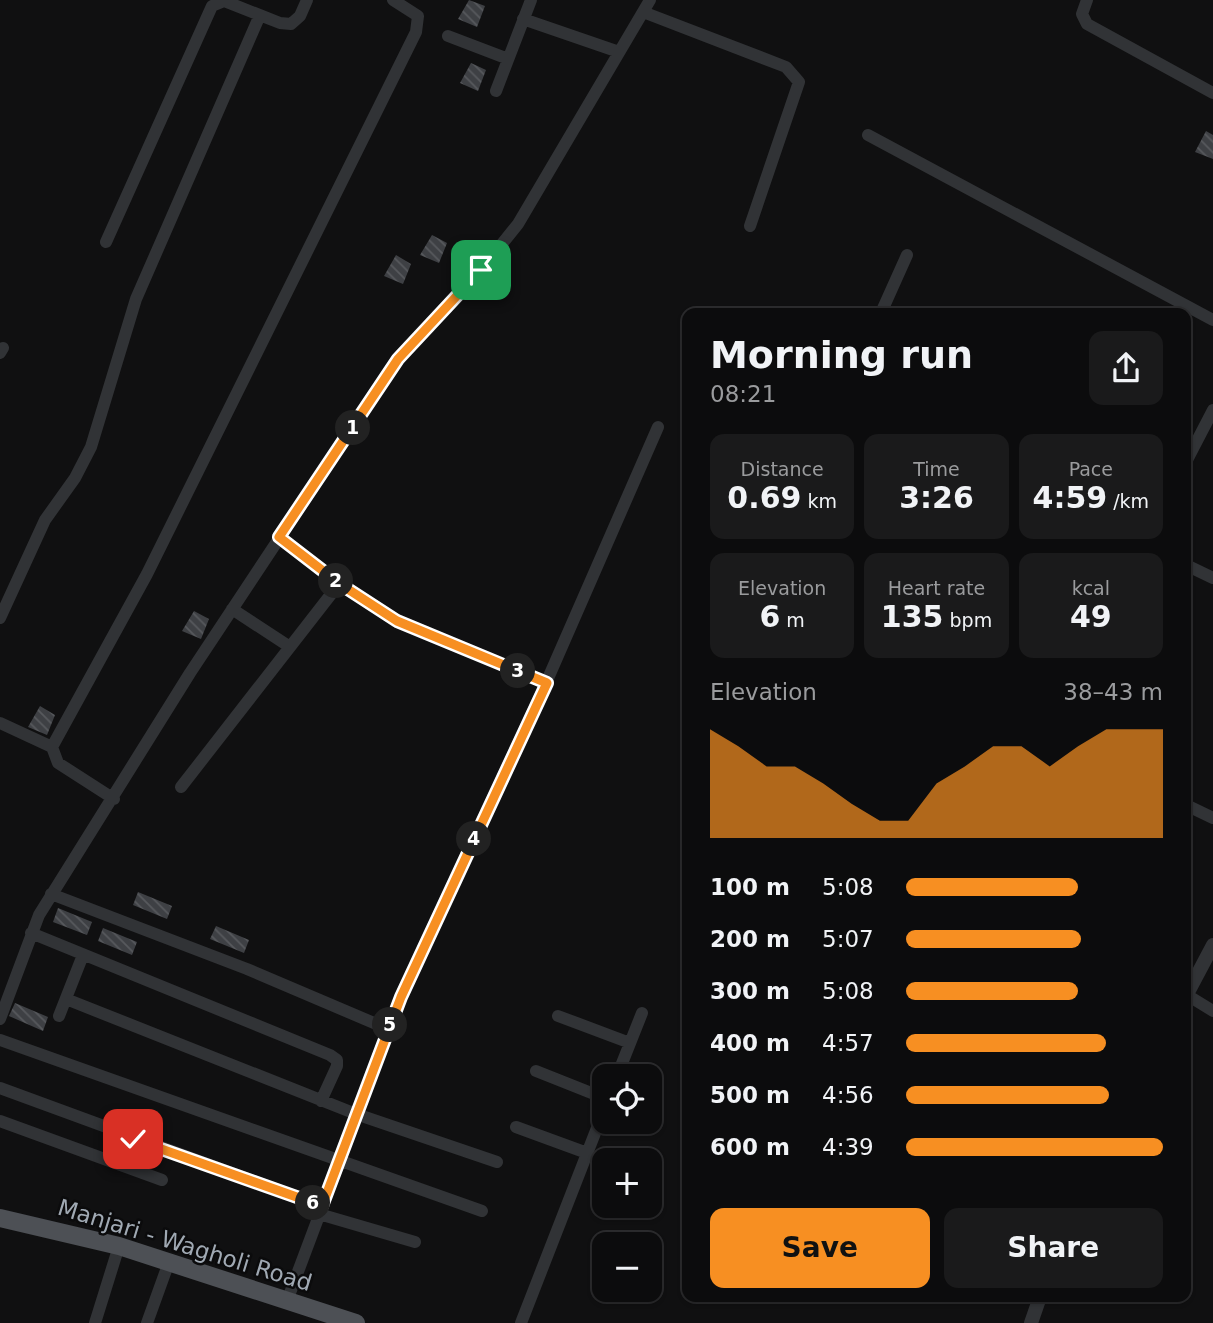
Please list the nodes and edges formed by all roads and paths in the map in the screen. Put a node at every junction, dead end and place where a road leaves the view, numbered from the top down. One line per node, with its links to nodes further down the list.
1 (307, 0): 7 (street)
2 (393, 0): 34 (street)
3 (650, 0): 6 (street)
4 (1087, 0): 13 (street)
5 (527, 1): 8 (street)
6 (643, 12): 10 (street); 15 (street)
7 (260, 15): 16 (street); 30 (street)
8 (523, 19): 10 (street); 11 (street)
9 (448, 36): 11 (street)
10 (618, 52): 25 (street)
11 (508, 59): 12 (street)
12 (496, 91)
13 (1213, 93)
14 (868, 135): 19 (street)
15 (750, 226)
16 (106, 242)
17 (907, 255): 18 (street)
18 (883, 308)
19 (1191, 308)
20 (1191, 308): 21 (street)
21 (1213, 320)
22 (1213, 410): 24 (street)
23 (659, 427): 32 (street)
24 (1191, 452)
25 (279, 537): 28 (street); 29 (street)
26 (1191, 567): 27 (street)
27 (1213, 578)
28 (340, 584): 31 (street); 32 (street)
29 (232, 609): 31 (street); 36 (street)
30 (0, 618)
31 (290, 647): 35 (street)
32 (547, 683): 52 (street)
33 (0, 724): 34 (street)
34 (52, 747): 36 (street)
35 (181, 787)
36 (114, 799): 39 (street)
37 (1191, 807): 38 (street)
38 (1213, 818)
39 (51, 894): 40 (street); 52 (street)
40 (31, 933): 42 (street); 51 (street)
41 (1213, 945): 43 (street)
42 (83, 955): 46 (street); 59 (street)
43 (1207, 970): 44 (street)
44 (1191, 990)
45 (1191, 997): 47 (street)
46 (66, 999): 49 (street); 59 (street)
47 (1213, 1011)
48 (642, 1013): 54 (street)
49 (59, 1016)
50 (558, 1016): 54 (street)
51 (0, 1019)
52 (388, 1029): 60 (street)
53 (0, 1040): 66 (street)
54 (630, 1043): 55 (street)
55 (622, 1064)
56 (536, 1071): 58 (street)
57 (0, 1088): 68 (street)
58 (592, 1093)
59 (321, 1101): 60 (street)
60 (356, 1114): 65 (street); 66 (street)
61 (0, 1121): 67 (street)
62 (516, 1127): 64 (street)
63 (595, 1134): 64 (street)
64 (587, 1153): 79 (street)
65 (498, 1162)
66 (338, 1163): 68 (street); 69 (street)
67 (162, 1180)
68 (321, 1210): 71 (street); 74 (street)
69 (482, 1211)
70 (0, 1219): 72 (main road, Manjari - Wagholi Road)
71 (415, 1242)
72 (119, 1247): 73 (main road, Manjari - Wagholi Road); 76 (street)
73 (169, 1262): 74 (main road, Manjari - Wagholi Road); 77 (street)
74 (287, 1301): 78 (main road, Manjari - Wagholi Road)
75 (1038, 1302): 80 (street)
76 (96, 1323)
77 (147, 1323)
78 (356, 1323)
79 (521, 1323)
80 (1031, 1323)

